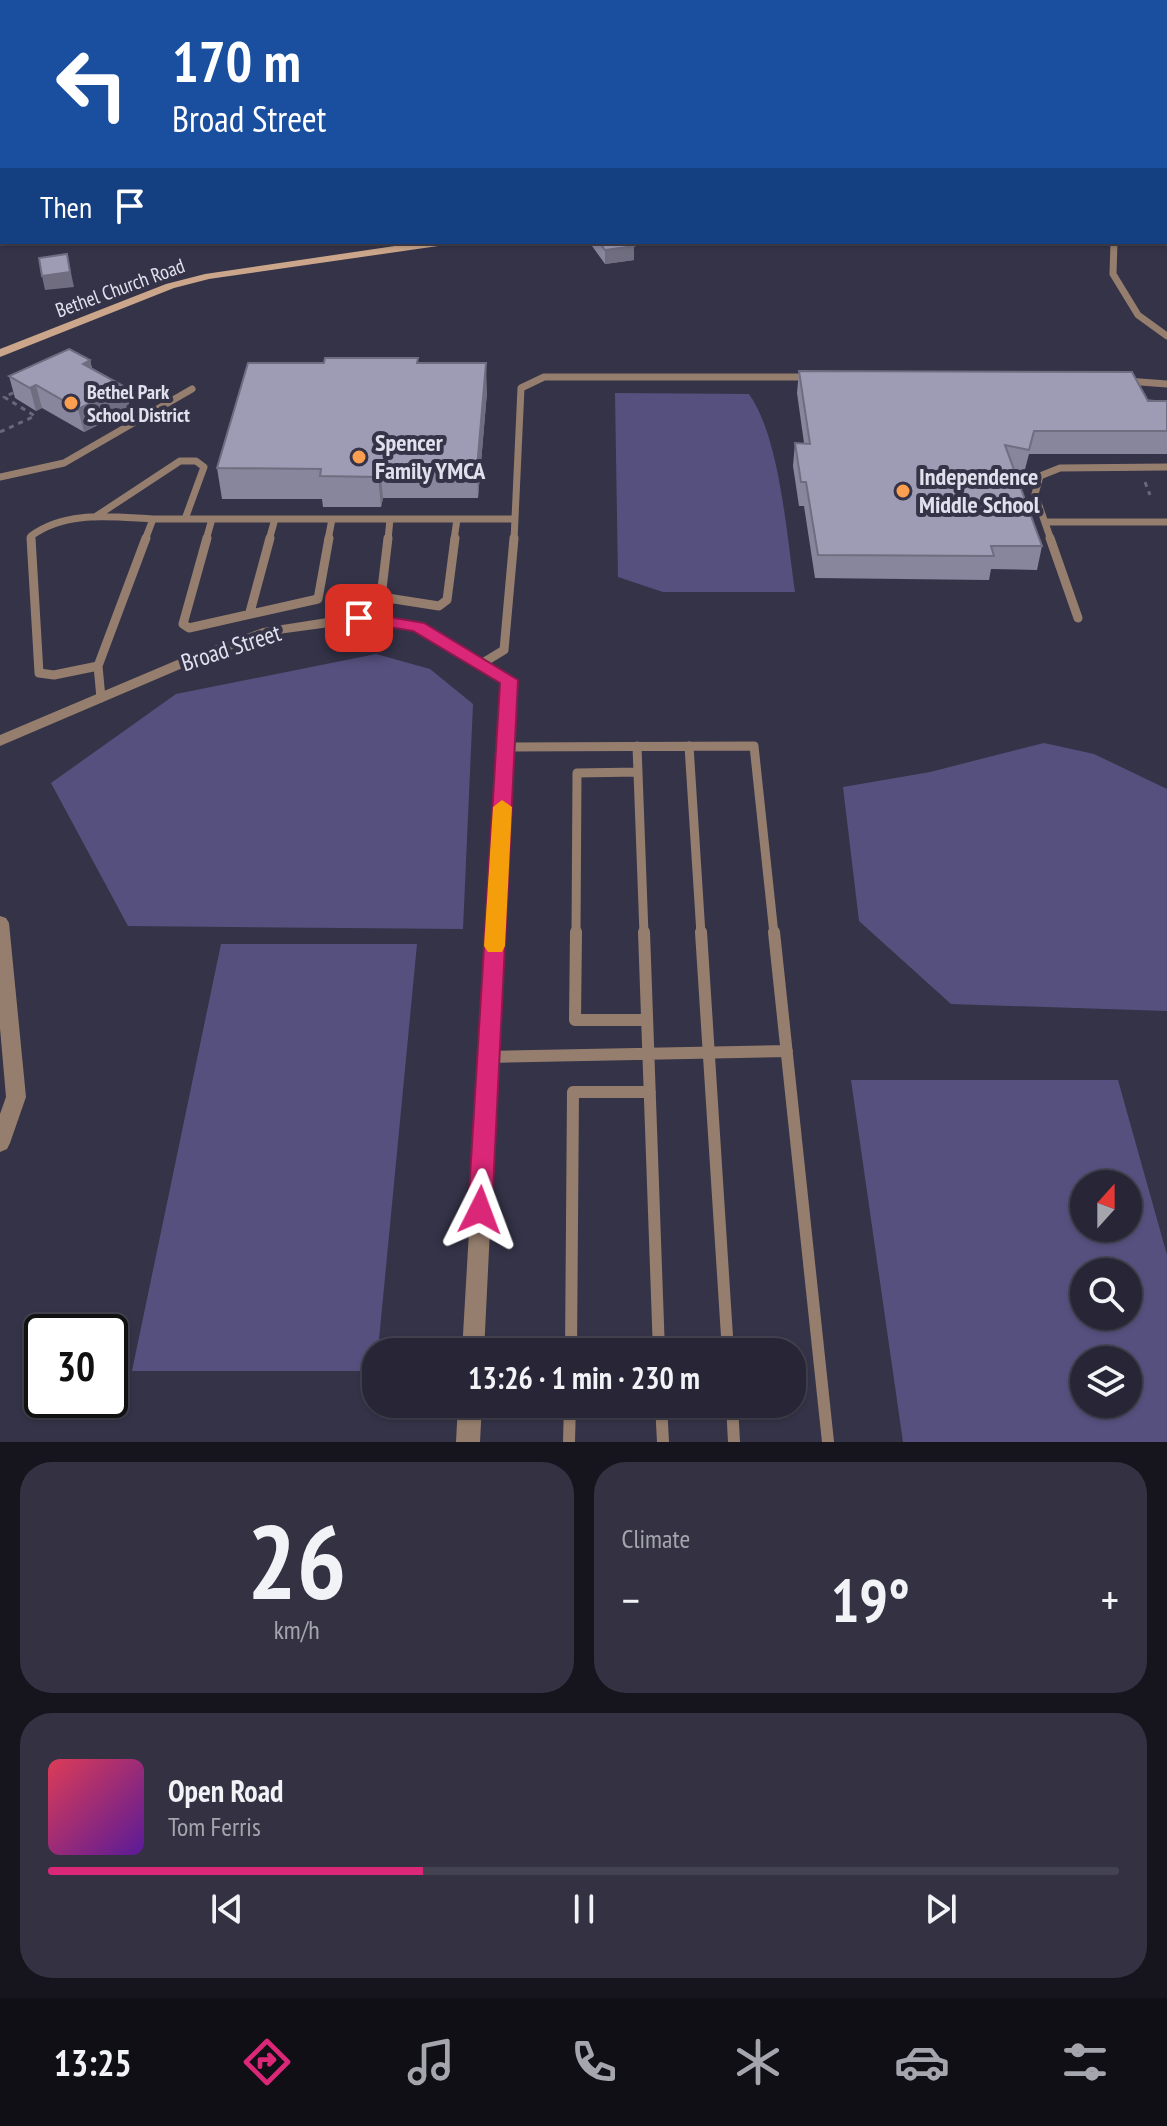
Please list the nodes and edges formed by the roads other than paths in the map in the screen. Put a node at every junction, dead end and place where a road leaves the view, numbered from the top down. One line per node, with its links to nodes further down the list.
1 (431, 244): 4 (street, Bethel Church Road)
2 (1114, 244): 3 (lane)
3 (1167, 336)
4 (0, 353)
5 (825, 378): 19 (lane)
6 (1117, 381): 7 (lane)
7 (1167, 384)
8 (192, 389): 10 (lane)
9 (1167, 467): 20 (lane)
10 (0, 477)
11 (95, 517): 12 (lane); 13 (lane); 25 (lane)
12 (153, 519): 13 (lane); 25 (lane)
13 (185, 519): 14 (lane)
14 (212, 519): 15 (lane); 22 (lane)
15 (275, 519): 16 (lane); 22 (lane)
16 (332, 519): 17 (lane); 22 (lane)
17 (390, 519): 18 (lane); 18 (lane)
18 (457, 519): 19 (lane)
19 (515, 519): 24 (lane)
20 (1045, 522): 21 (lane); 23 (lane)
21 (1167, 522)
22 (250, 612)
23 (1078, 618)
24 (481, 664): 26 (street, Broad Street); 30 (street, Broad Street)
25 (98, 666): 26 (lane)
26 (101, 698): 27 (street, Broad Street)
27 (0, 741)
28 (637, 746): 29 (lane); 30 (lane); 31 (lane)
29 (689, 746): 34 (lane); 35 (lane)
30 (505, 747): 37 (street, Broad Street)
31 (638, 772): 33 (lane); 33 (lane)
32 (0, 923): 39 (street)
33 (647, 1020): 36 (lane)
34 (787, 1051): 35 (lane); 52 (lane)
35 (710, 1053): 36 (lane); 43 (lane)
36 (649, 1054): 37 (lane); 38 (lane)
37 (489, 1057): 40 (street, Broad Street)
38 (650, 1092): 41 (lane); 42 (lane)
39 (0, 1143)
40 (474, 1338)
41 (571, 1338)
42 (659, 1338)
43 (727, 1338)
44 (469, 1418): 48 (street)
45 (570, 1418): 49 (lane)
46 (662, 1418): 50 (lane)
47 (733, 1418): 51 (lane)
48 (468, 1442)
49 (569, 1442)
50 (663, 1442)
51 (734, 1442)
52 (828, 1442)

